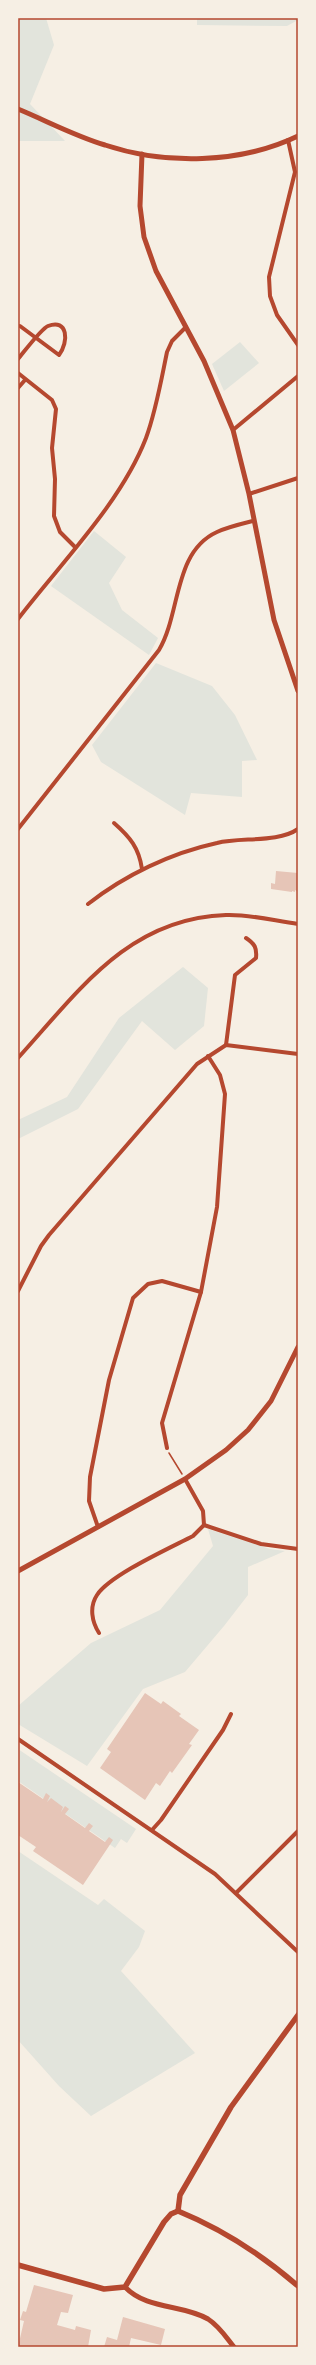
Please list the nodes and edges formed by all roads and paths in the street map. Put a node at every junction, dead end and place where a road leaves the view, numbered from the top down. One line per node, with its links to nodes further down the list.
1 (18, 109): 4 (street)
2 (298, 136): 3 (street)
3 (288, 140): 4 (street); 8 (street)
4 (142, 154): 6 (street)
5 (20, 326): 7 (street)
6 (186, 327): 14 (street); 18 (street)
7 (36, 340): 7 (street); 9 (street)
8 (298, 345)
9 (18, 359)
10 (18, 373): 12 (street)
11 (298, 376): 14 (street)
12 (25, 380): 13 (street); 18 (street)
13 (18, 388)
14 (233, 430): 16 (street)
15 (298, 478): 16 (street)
16 (249, 494): 17 (street)
17 (253, 521): 20 (street); 23 (street)
18 (75, 547): 19 (street)
19 (18, 619)
20 (298, 691)
21 (114, 823): 24 (street)
22 (298, 828): 24 (street)
23 (18, 829)
24 (142, 869): 25 (street)
25 (88, 904)
26 (298, 924): 31 (street)
27 (246, 938): 28 (street)
28 (226, 1045): 29 (street); 30 (street)
29 (298, 1054)
30 (208, 1056): 32 (street); 33 (street)
31 (18, 1058)
32 (18, 1291)
33 (201, 1292): 35 (street); 38 (street)
34 (298, 1347): 36 (street)
35 (167, 1448): 36 (path)
36 (185, 1479): 37 (street); 38 (street)
37 (204, 1525): 39 (street); 41 (street)
38 (98, 1527): 40 (street)
39 (298, 1549)
40 (18, 1570)
41 (99, 1633)
42 (231, 1714): 44 (street)
43 (18, 1739): 44 (street)
44 (152, 1830): 46 (street)
45 (298, 1830): 46 (street)
46 (236, 1893): 47 (street)
47 (298, 1952)
48 (298, 2015): 49 (main road)
49 (178, 2211): 51 (main road); 52 (main road)
50 (18, 2265): 52 (main road)
51 (298, 2286)
52 (125, 2287): 53 (street)
53 (234, 2347)

